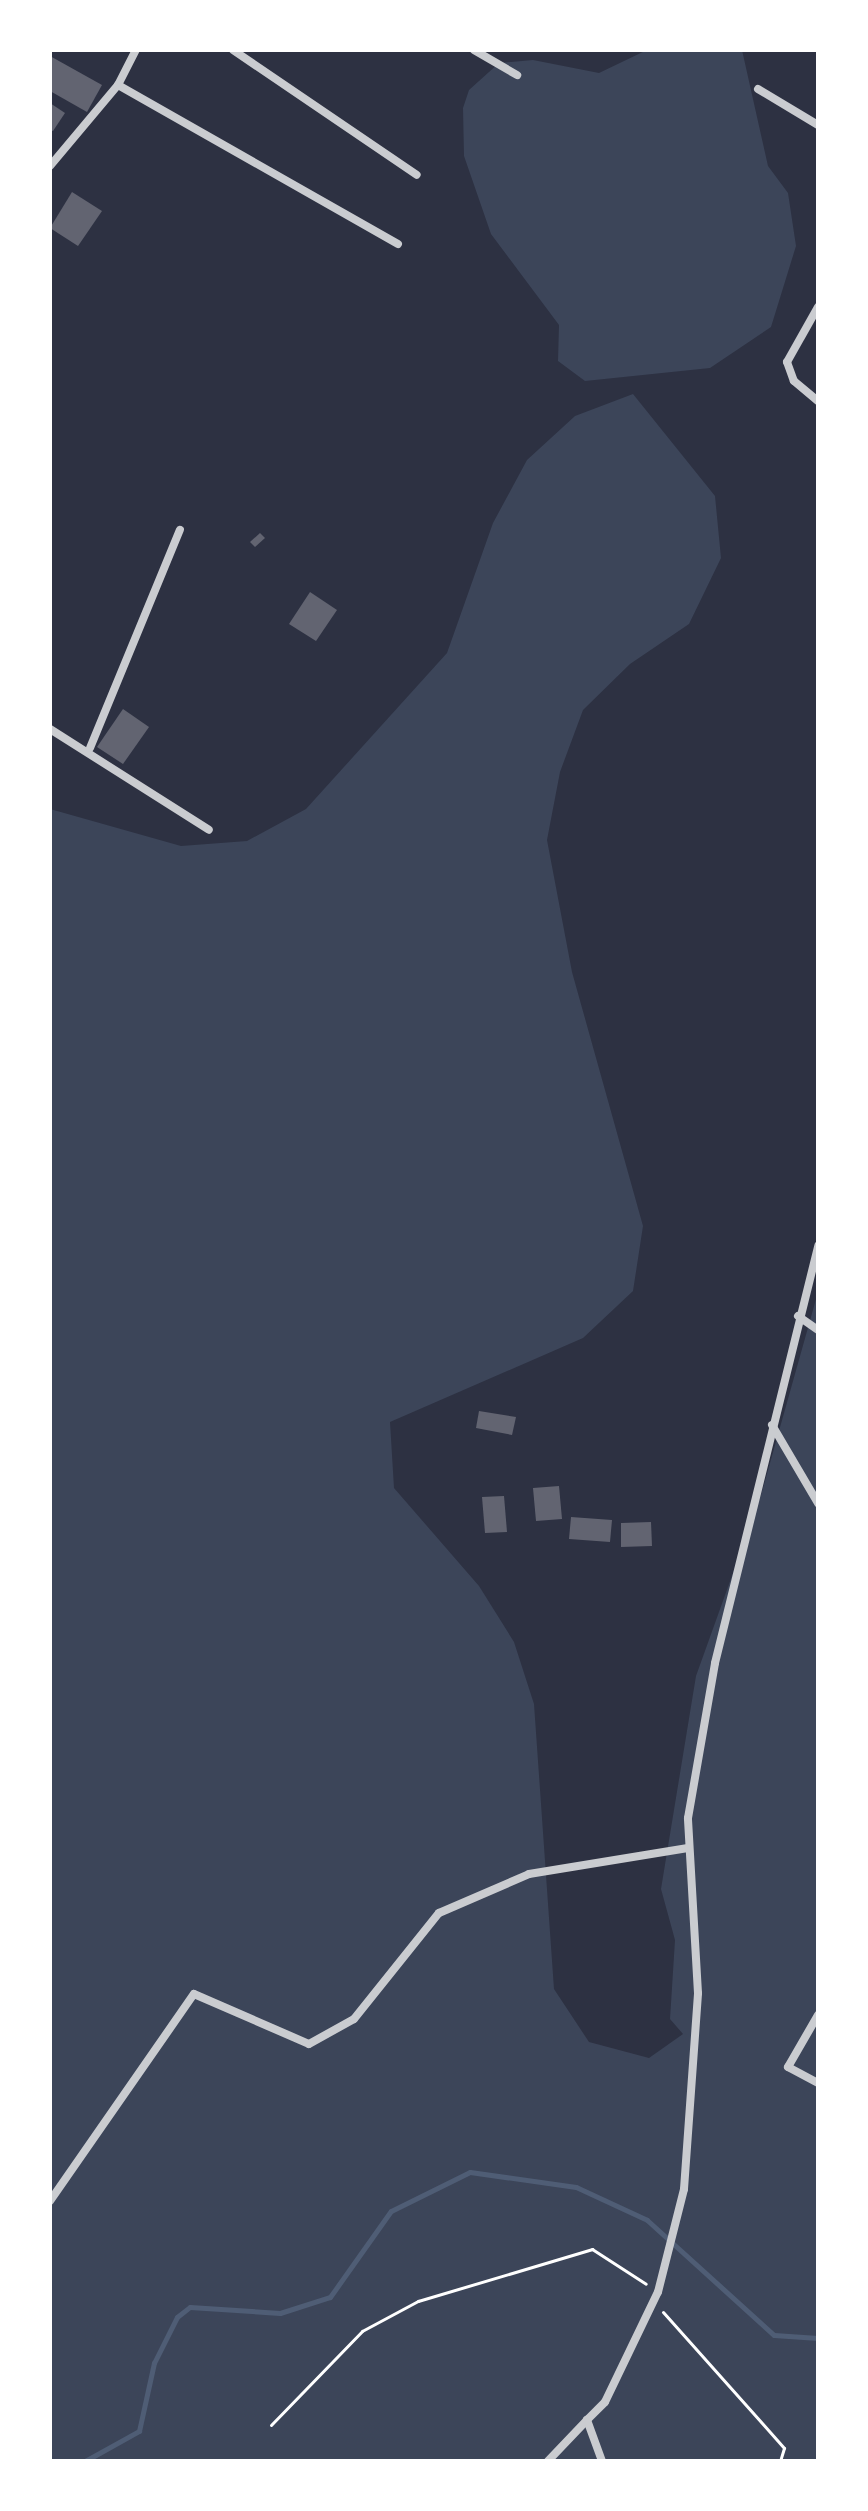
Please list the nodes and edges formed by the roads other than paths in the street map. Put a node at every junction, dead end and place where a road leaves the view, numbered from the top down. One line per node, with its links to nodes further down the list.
1 (136, 50): 5 (street)
2 (233, 50): 9 (street)
3 (474, 50): 4 (street)
4 (517, 75)
5 (118, 85): 8 (street); 10 (street)
6 (758, 89): 7 (street)
7 (818, 125)
8 (50, 166)
9 (417, 175)
10 (398, 244)
11 (818, 307): 12 (street)
12 (818, 401)
13 (180, 530): 15 (street)
14 (50, 729): 15 (street)
15 (90, 748): 16 (street)
16 (209, 830)
17 (818, 1246): 18 (street)
18 (798, 1316): 19 (street); 20 (street)
19 (818, 1330)
20 (771, 1424): 21 (street); 22 (street)
21 (818, 1503)
22 (688, 1848): 25 (street); 26 (street)
23 (818, 2015): 24 (street)
24 (818, 2083)
25 (50, 2201)
26 (587, 2420): 27 (street); 28 (street)
27 (548, 2461)
28 (602, 2461)

